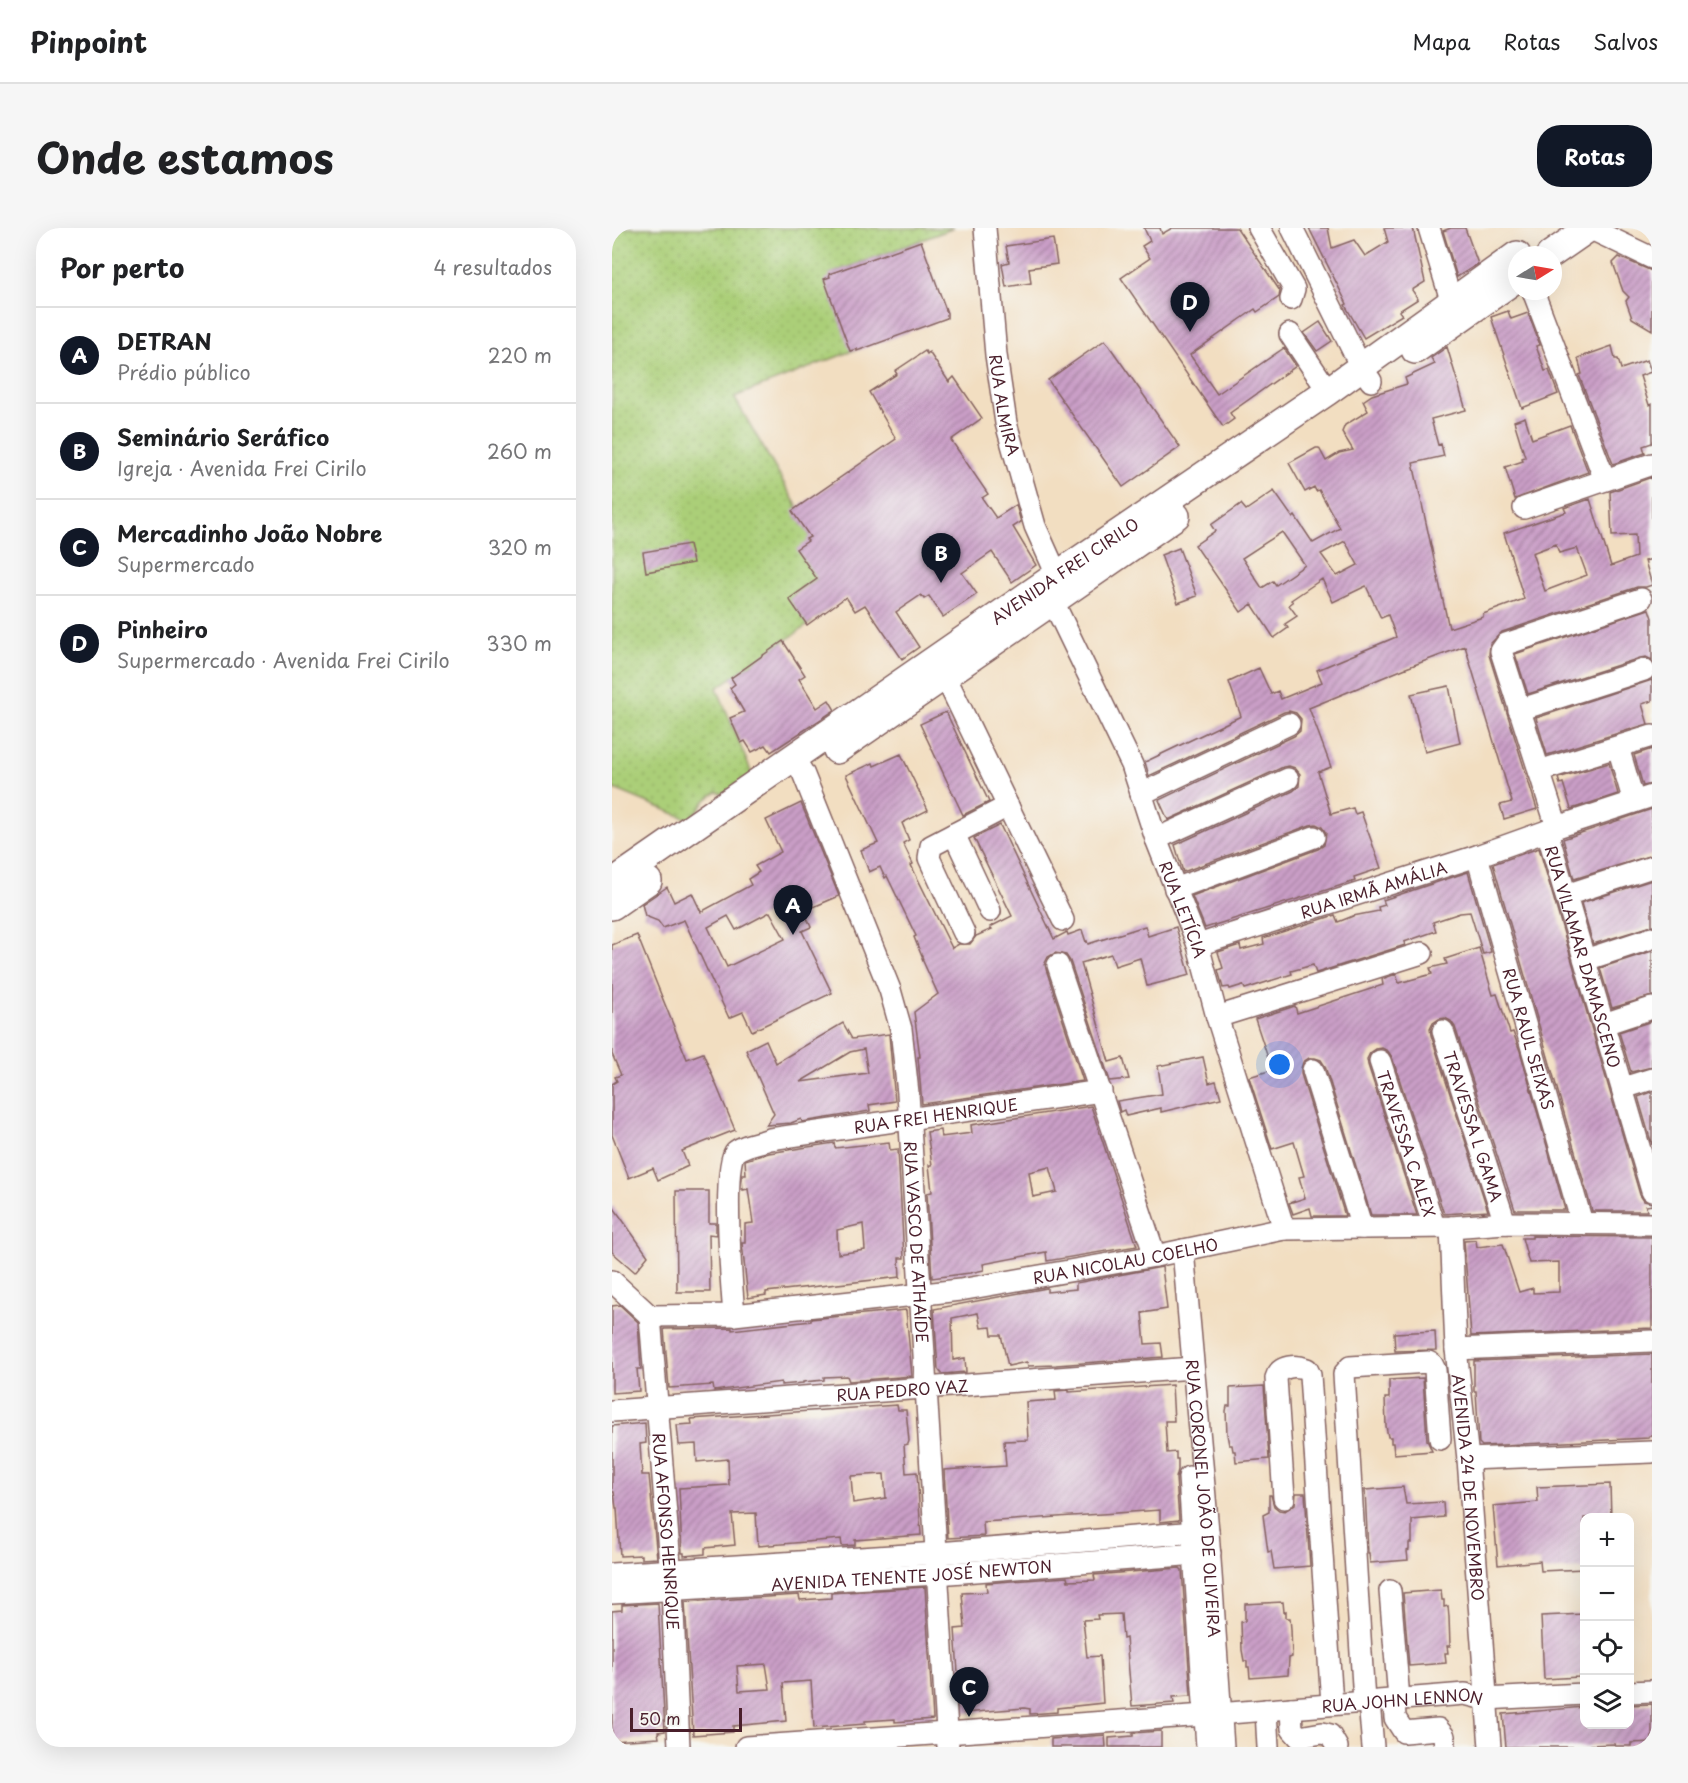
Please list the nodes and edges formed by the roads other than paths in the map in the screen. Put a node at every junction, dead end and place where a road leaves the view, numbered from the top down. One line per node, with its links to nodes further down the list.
1 (986, 228): 21 (street, RUA ALMIRA)
2 (1259, 228): 12 (street)
3 (1292, 228): 16 (street)
4 (1429, 228): 14 (street)
5 (1556, 228): 7 (main road, AVENIDA FREI CIRILO)
6 (1589, 228): 8 (main road); 9 (street)
7 (1530, 246)
8 (1562, 247)
9 (1652, 258)
10 (1508, 263): 14 (main road, AVENIDA FREI CIRILO)
11 (1508, 283): 14 (main road, AVENIDA FREI CIRILO)
12 (1291, 299)
13 (1536, 300): 19 (street)
14 (1454, 312): 16 (main road, AVENIDA FREI CIRILO)
15 (1290, 334): 17 (street)
16 (1366, 374): 17 (main road, AVENIDA FREI CIRILO); 21 (main road, AVENIDA FREI CIRILO)
17 (1328, 391): 21 (main road, AVENIDA FREI CIRILO)
18 (1652, 464): 19 (street)
19 (1605, 480): 20 (street)
20 (1524, 508)
21 (1052, 586): 24 (main road, AVENIDA FREI CIRILO); 29 (main road, AVENIDA FREI CIRILO); 32 (street, RUA LETÍCIA)
22 (1641, 599): 25 (street, RUA VILAMAR DAMASCENO)
23 (1644, 670): 25 (street)
24 (945, 675): 29 (main road, AVENIDA FREI CIRILO); 34 (street)
25 (1519, 710): 30 (street, RUA VILAMAR DAMASCENO)
26 (1289, 724): 32 (street)
27 (1652, 736): 28 (street)
28 (1618, 747): 30 (street); 33 (street)
29 (798, 765): 41 (main road, AVENIDA FREI CIRILO); 44 (main road, AVENIDA FREI CIRILO); 62 (street, RUA VASCO DE ATHAÍDE)
30 (1539, 771): 35 (street, RUA VILAMAR DAMASCENO)
31 (1288, 779): 38 (street)
32 (1141, 794): 38 (street, RUA LETÍCIA)
33 (1643, 799): 35 (street, RUA IRMÃ AMÁLIA)
34 (1008, 806): 36 (street); 46 (street)
35 (1552, 829): 39 (street, RUA IRMÃ AMÁLIA); 43 (street, RUA VILAMAR DAMASCENO)
36 (954, 834): 45 (street); 47 (street)
37 (1314, 837): 42 (street)
38 (1156, 839): 42 (street, RUA LETÍCIA)
39 (1477, 856): 49 (street, RUA IRMÃ AMÁLIA); 66 (street, RUA RAUL SEIXAS)
40 (1652, 867): 43 (street)
41 (612, 883)
42 (1175, 889): 49 (street, RUA LETÍCIA)
43 (1566, 895): 51 (street, RUA VILAMAR DAMASCENO)
44 (612, 906)
45 (990, 911)
46 (1063, 920)
47 (964, 933)
48 (1652, 938): 51 (street)
49 (1198, 945): 54 (street, RUA LETÍCIA)
50 (1422, 953): 54 (street)
51 (1585, 960): 55 (street, RUA VILAMAR DAMASCENO)
52 (1058, 965): 61 (street, RUA CORONEL JOÃO DE OLIVEIRA)
53 (1652, 1008): 55 (street)
54 (1217, 1017): 70 (street, RUA LETÍCIA)
55 (1604, 1024): 60 (street, RUA VILAMAR DAMASCENO)
56 (1443, 1031): 65 (street, TRAVESSA L GAMA)
57 (1380, 1061): 68 (street, TRAVESSA C ALEX)
58 (1313, 1070): 69 (street)
59 (1652, 1078): 60 (street)
60 (1623, 1088): 63 (street, RUA VILAMAR DAMASCENO)
61 (1101, 1091): 62 (street, RUA FREI HENRIQUE); 71 (street, RUA CORONEL JOÃO DE OLIVEIRA)
62 (909, 1120): 73 (street, RUA VASCO DE ATHAÍDE); 74 (street, RUA FREI HENRIQUE)
63 (1646, 1150): 64 (street, RUA VILAMAR DAMASCENO)
64 (1652, 1191)
65 (1505, 1223): 66 (street, RUA NICOLAU COELHO); 68 (street, RUA NICOLAU COELHO)
66 (1582, 1223): 67 (street, RUA NICOLAU COELHO)
67 (1652, 1224)
68 (1442, 1227): 69 (street, RUA NICOLAU COELHO); 77 (street, AVENIDA 24 DE NOVEMBRO)
69 (1362, 1228): 70 (street, RUA NICOLAU COELHO)
70 (1284, 1229): 71 (street, RUA NICOLAU COELHO)
71 (1170, 1253): 73 (street, RUA NICOLAU COELHO); 78 (street, RUA CORONEL JOÃO DE OLIVEIRA)
72 (612, 1281): 75 (street)
73 (920, 1294): 74 (street, RUA NICOLAU COELHO); 79 (street, RUA VASCO DE ATHAÍDE)
74 (734, 1315): 75 (street, RUA NICOLAU COELHO)
75 (650, 1316): 80 (street, RUA AFONSO HENRIQUE)
76 (1652, 1341): 77 (street)
77 (1456, 1349): 84 (street, AVENIDA 24 DE NOVEMBRO)
78 (1187, 1369): 79 (street, RUA PEDRO VAZ); 86 (street, RUA CORONEL JOÃO DE OLIVEIRA)
79 (926, 1389): 80 (street, RUA PEDRO VAZ); 88 (street, RUA VASCO DE ATHAÍDE)
80 (656, 1407): 81 (street, RUA PEDRO VAZ); 90 (street, RUA AFONSO HENRIQUE)
81 (612, 1411)
82 (1440, 1439): 98 (street)
83 (1652, 1452): 84 (street)
84 (1468, 1459): 97 (street, AVENIDA 24 DE NOVEMBRO)
85 (1284, 1498): 99 (street)
86 (1201, 1532): 87 (street, RUA CORONEL JOÃO DE OLIVEIRA); 88 (street, AVENIDA TENENTE JOSÉ NEWTON)
87 (1202, 1554): 88 (street, AVENIDA TENENTE JOSÉ NEWTON); 102 (street, RUA CORONEL JOÃO DE OLIVEIRA)
88 (938, 1563): 90 (street, AVENIDA TENENTE JOSÉ NEWTON); 103 (street, RUA VASCO DE ATHAÍDE)
89 (612, 1574): 90 (street, AVENIDA TENENTE JOSÉ NEWTON)
90 (671, 1580): 92 (street, AVENIDA TENENTE JOSÉ NEWTON); 104 (street, RUA AFONSO HENRIQUE)
91 (1390, 1591): 96 (street)
92 (612, 1593)
93 (1652, 1691): 94 (street)
94 (1634, 1692)
95 (1580, 1694): 97 (street, RUA JOHN LENNON)
96 (1396, 1699): 97 (street, RUA JOHN LENNON); 98 (street, RUA JOHN LENNON); 111 (street)
97 (1485, 1699): 112 (street, AVENIDA 24 DE NOVEMBRO)
98 (1366, 1702): 99 (street, RUA JOHN LENNON); 110 (street)
99 (1332, 1704): 100 (street, RUA JOHN LENNON)
100 (1291, 1708): 101 (street, RUA JOHN LENNON); 109 (street)
101 (1266, 1710): 102 (street, RUA JOHN LENNON); 108 (street)
102 (1213, 1715): 103 (street, RUA JOHN LENNON); 106 (street, RUA CORONEL JOÃO DE OLIVEIRA); 107 (street, RUA CORONEL JOÃO DE OLIVEIRA)
103 (948, 1740): 105 (street, RUA JOHN LENNON)
104 (679, 1747)
105 (746, 1747)
106 (1207, 1747)
107 (1222, 1747)
108 (1268, 1747)
109 (1337, 1747)
110 (1373, 1747)
111 (1445, 1747)
112 (1490, 1747)

